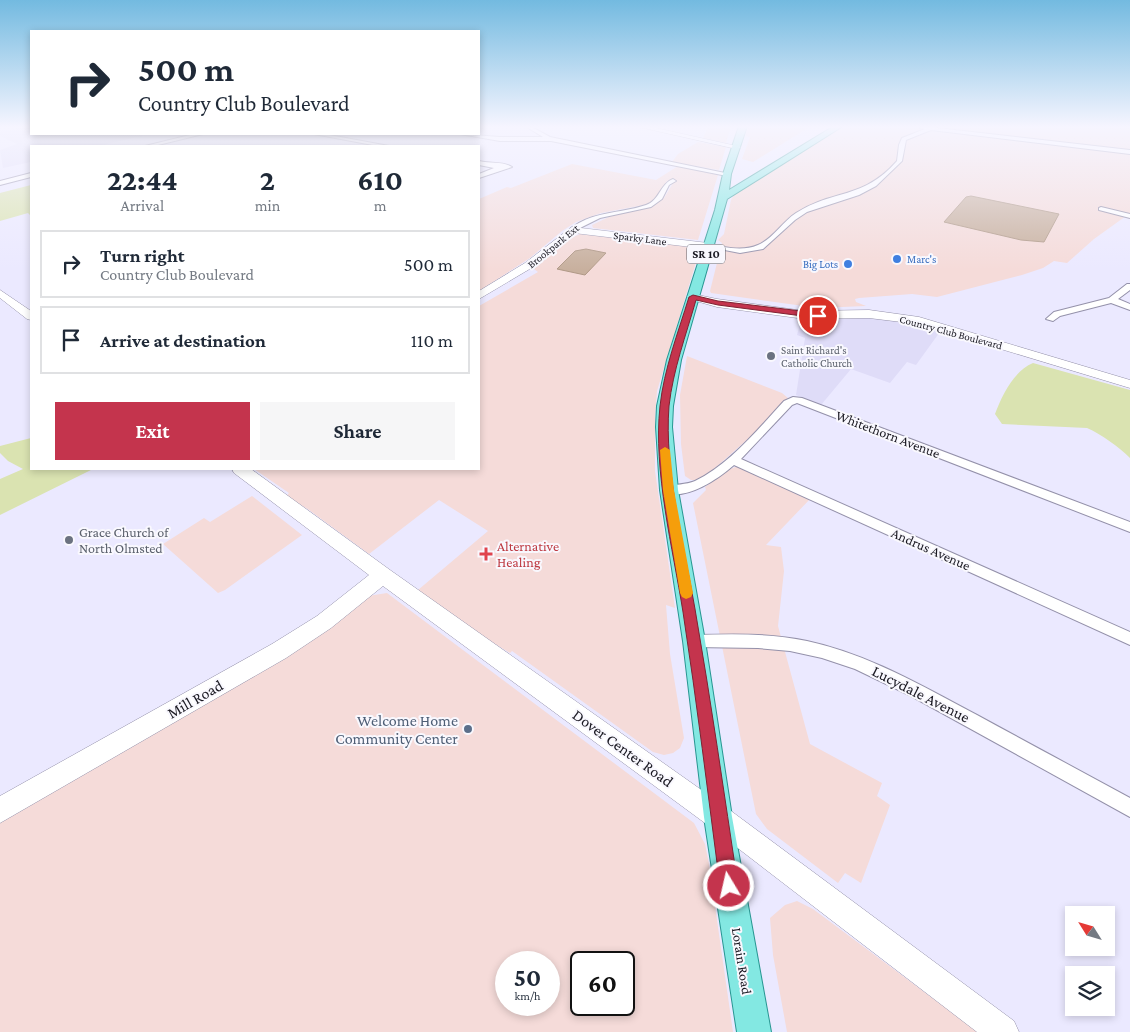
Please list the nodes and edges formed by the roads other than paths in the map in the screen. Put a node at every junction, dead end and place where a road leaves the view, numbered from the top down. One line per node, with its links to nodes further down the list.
1 (727, 174): 8 (main road, Lorain Road / SR 10)
2 (744, 174): 8 (main road)
3 (761, 174): 9 (main road)
4 (885, 174): 13 (street)
5 (30, 175): 7 (street)
6 (673, 181): 12 (street, Brookpark Ext)
7 (0, 183)
8 (725, 186): 9 (main road, Lorain Road / SR 10)
9 (723, 197): 13 (main road, Lorain Road / SR 10)
10 (1101, 209): 11 (street)
11 (1130, 216)
12 (572, 230): 13 (street, Sparky Lane); 16 (street, Brookpark Ext)
13 (713, 247): 17 (main road, Lorain Road / SR 10)
14 (1130, 286): 19 (street)
15 (0, 293): 21 (street)
16 (480, 295)
17 (693, 297): 18 (street, Country Club Boulevard); 27 (main road, Lorain Road / SR 10)
18 (708, 299): 23 (street, Country Club Boulevard); 24 (street, Country Club Boulevard)
19 (1112, 300): 20 (street); 22 (street)
20 (1130, 308)
21 (30, 315)
22 (1050, 319)
23 (1130, 378)
24 (1130, 384)
25 (732, 459): 27 (street, Whitethorn Avenue); 28 (street, Whitethorn Avenue); 30 (street, Andrus Avenue)
26 (241, 470): 29 (street, Dover Center Road)
27 (669, 490): 31 (main road, Lorain Road / SR 10)
28 (1130, 527)
29 (383, 575): 33 (street, Mill Road); 34 (street, Dover Center Road)
30 (1130, 639)
31 (694, 642): 32 (street, Lucydale Avenue); 34 (main road, Lorain Road / SR 10)
32 (1130, 808)
33 (0, 810)
34 (718, 817): 35 (main road, Lorain Road / SR 10); 36 (street, Dover Center Road)
35 (754, 1032)
36 (1003, 1032)

